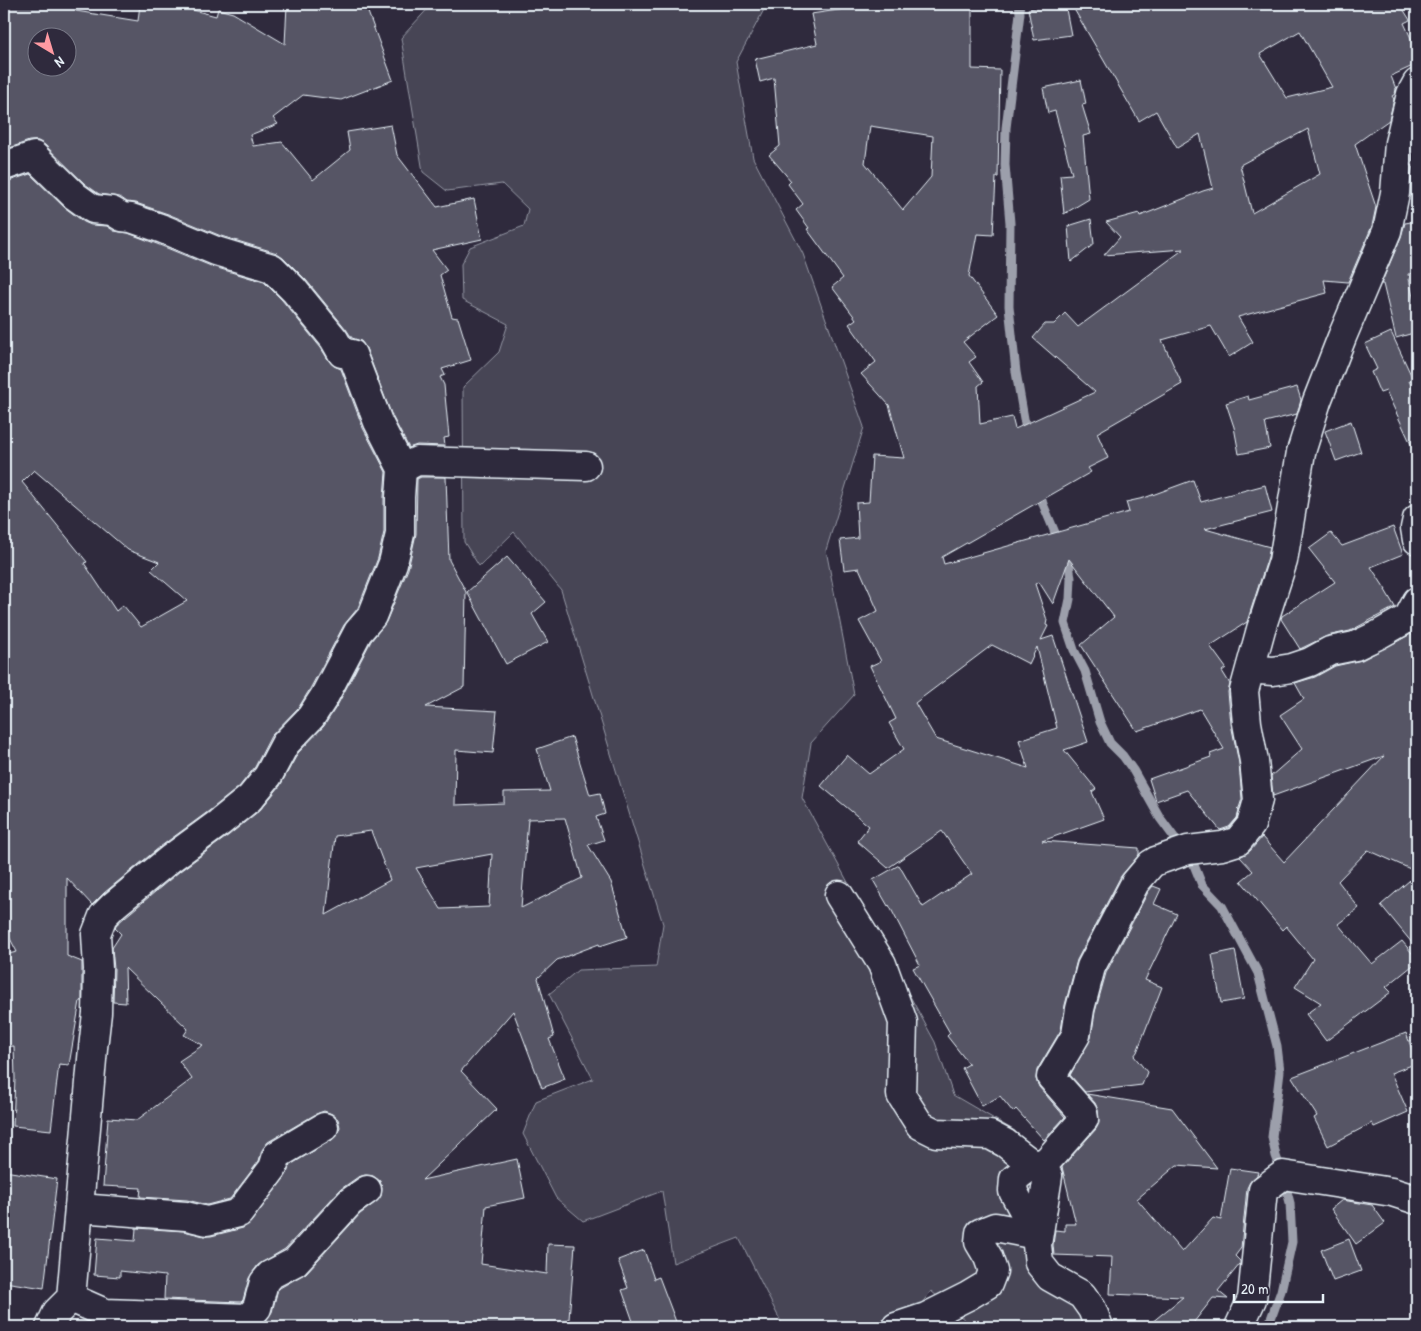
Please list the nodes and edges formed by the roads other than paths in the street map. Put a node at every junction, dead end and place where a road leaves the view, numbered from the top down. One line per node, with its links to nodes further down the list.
1 (1417, 83): 8 (street)
2 (4, 166): 4 (street)
3 (586, 466): 4 (street)
4 (402, 469): 14 (street)
5 (1417, 519): 6 (street)
6 (1417, 540)
7 (1417, 601): 8 (street)
8 (1252, 664): 11 (street)
9 (840, 895): 11 (street)
10 (324, 1127): 14 (street)
11 (1035, 1166): 18 (street); 19 (street)
12 (367, 1190): 16 (street)
13 (1417, 1200): 20 (street)
14 (79, 1208): 15 (street)
15 (71, 1298): 16 (street); 17 (street)
16 (248, 1322)
17 (50, 1327)
18 (896, 1327)
19 (1099, 1327)
20 (1239, 1327)

